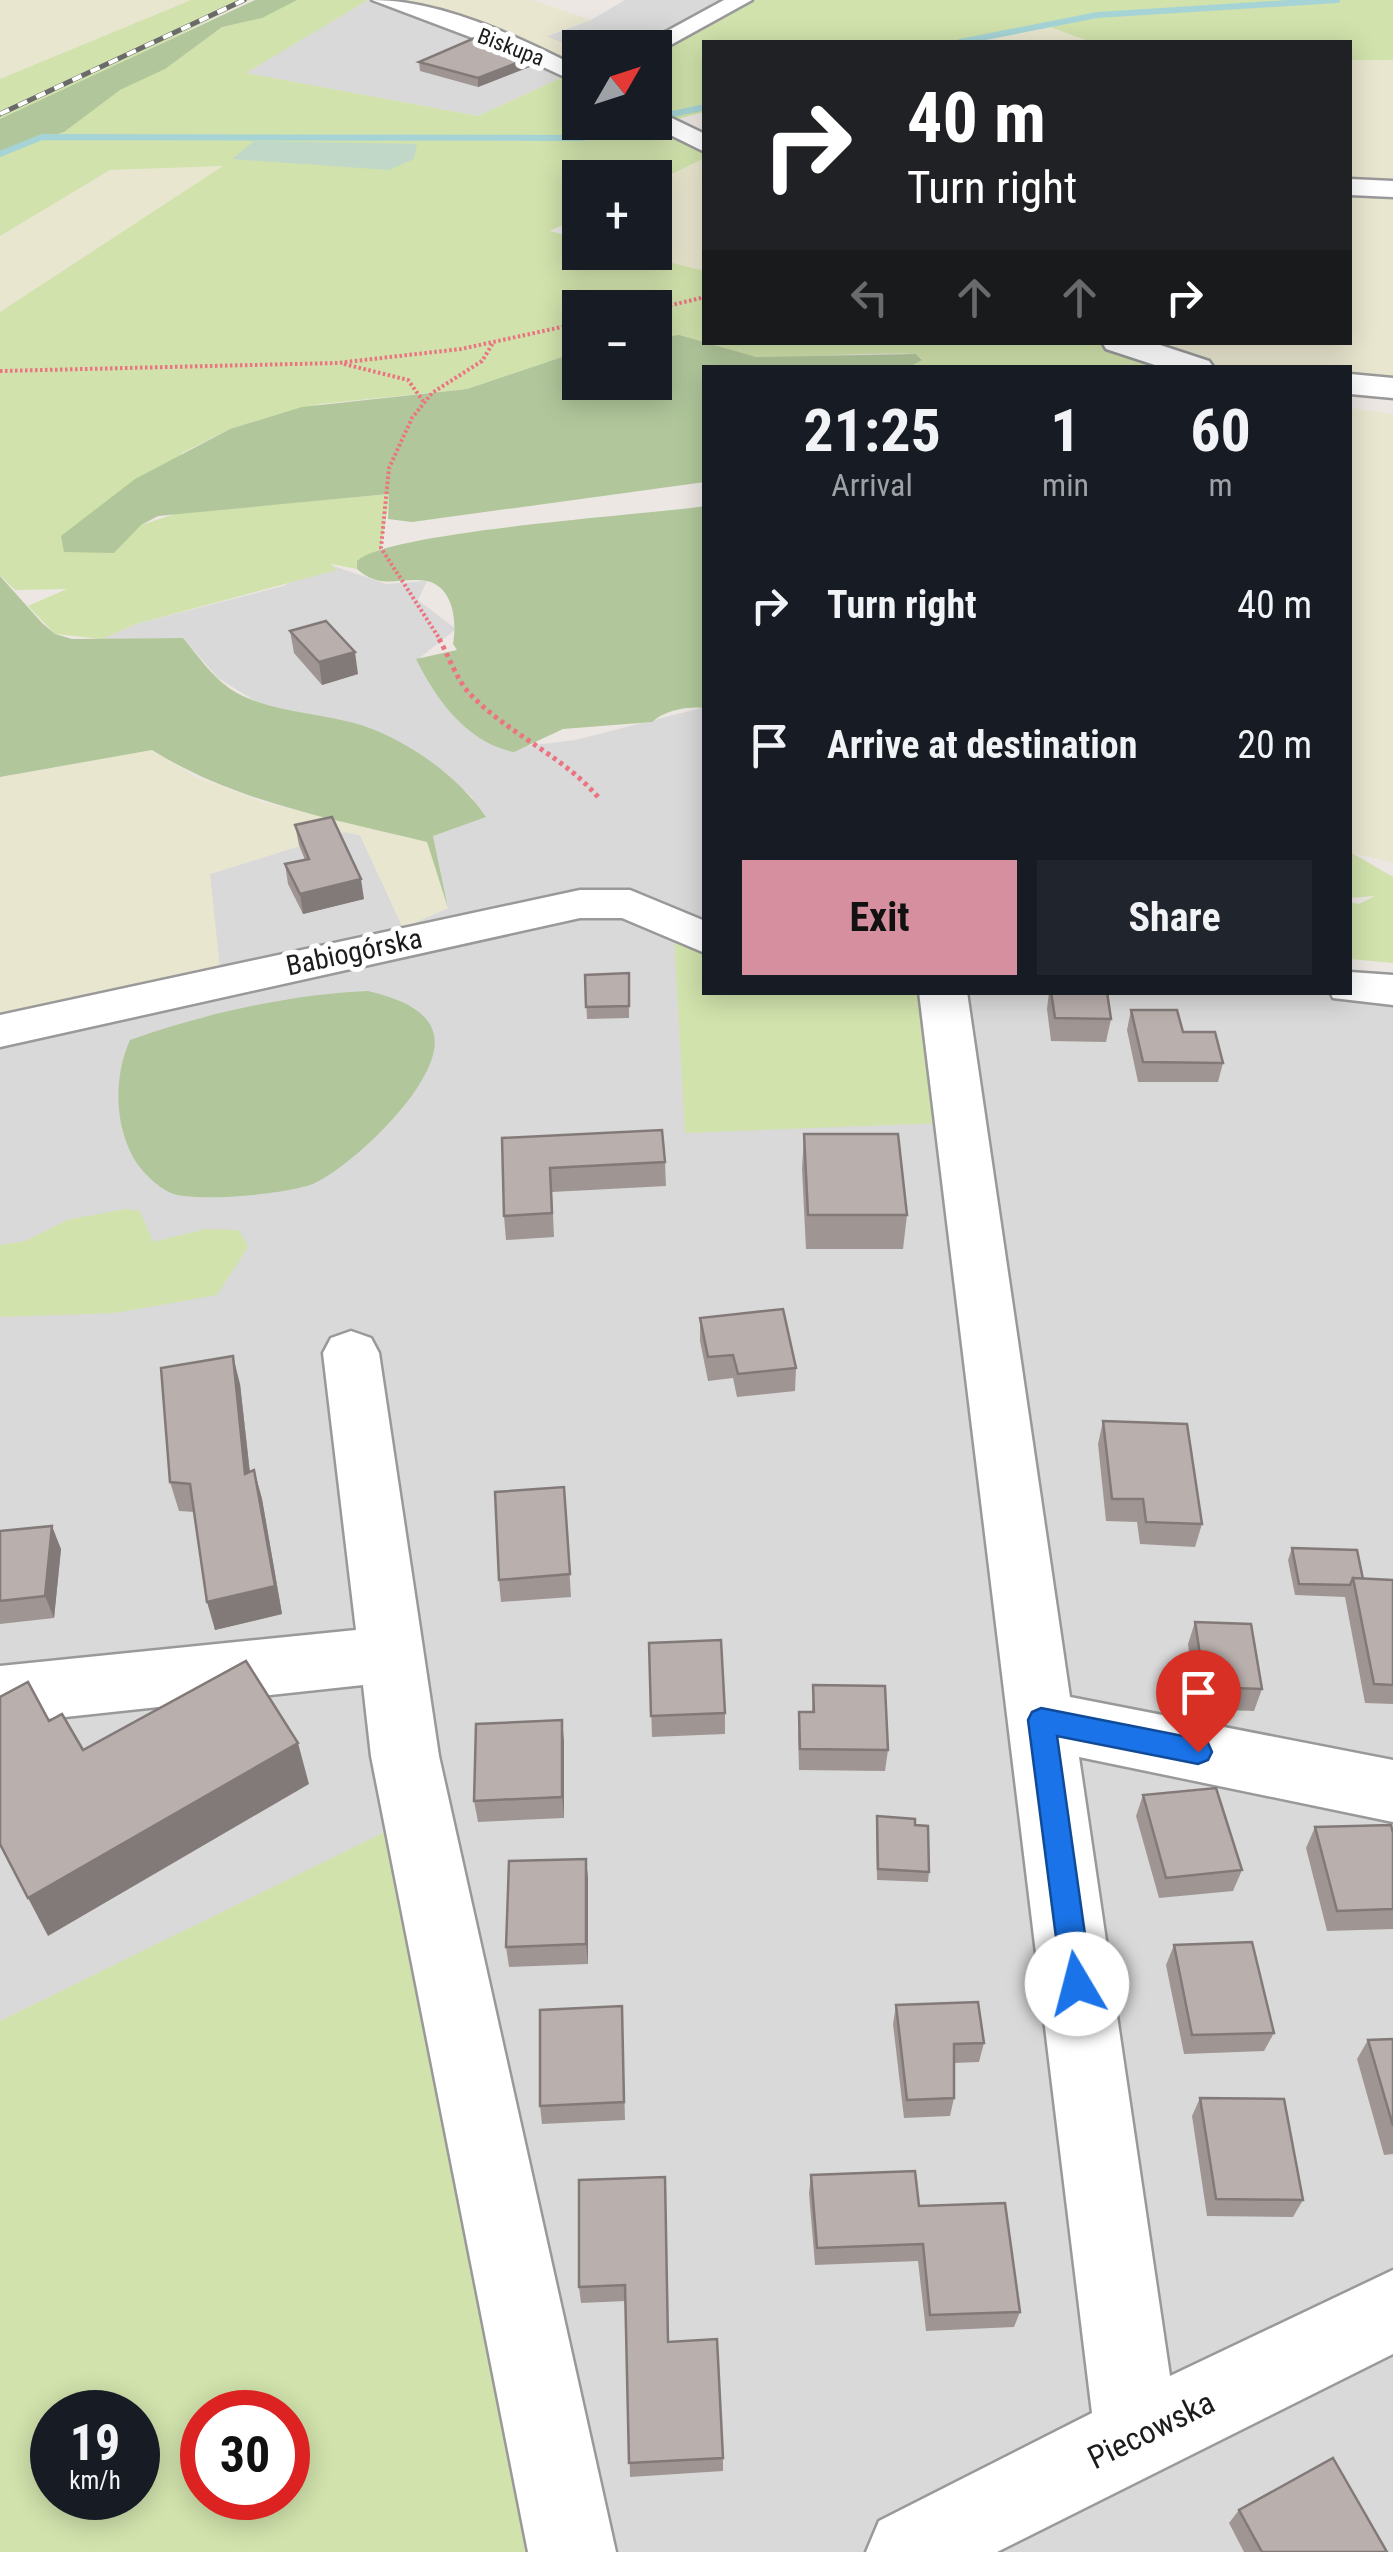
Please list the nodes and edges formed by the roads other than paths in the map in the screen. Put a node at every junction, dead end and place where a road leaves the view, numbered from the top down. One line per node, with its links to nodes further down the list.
1 (384, 0): 4 (street, Biskupa)
2 (742, 0): 3 (street)
3 (672, 36)
4 (562, 65)
5 (672, 127): 6 (street)
6 (702, 142)
7 (1352, 186): 8 (street)
8 (1393, 189)
9 (1126, 345): 10 (street)
10 (1189, 365)
11 (1352, 384): 12 (street)
12 (1393, 388)
13 (702, 938): 17 (street, Babiogórska)
14 (1352, 987): 15 (street)
15 (1393, 990)
16 (944, 995): 21 (street)
17 (0, 1031)
18 (351, 1353): 19 (street)
19 (390, 1654): 20 (street); 25 (street)
20 (0, 1695)
21 (1041, 1720): 22 (street); 24 (street)
22 (1393, 1791)
23 (1393, 2311): 24 (street, Piecowska)
24 (1138, 2436): 26 (street, Piecowska)
25 (572, 2552)
26 (910, 2552)

